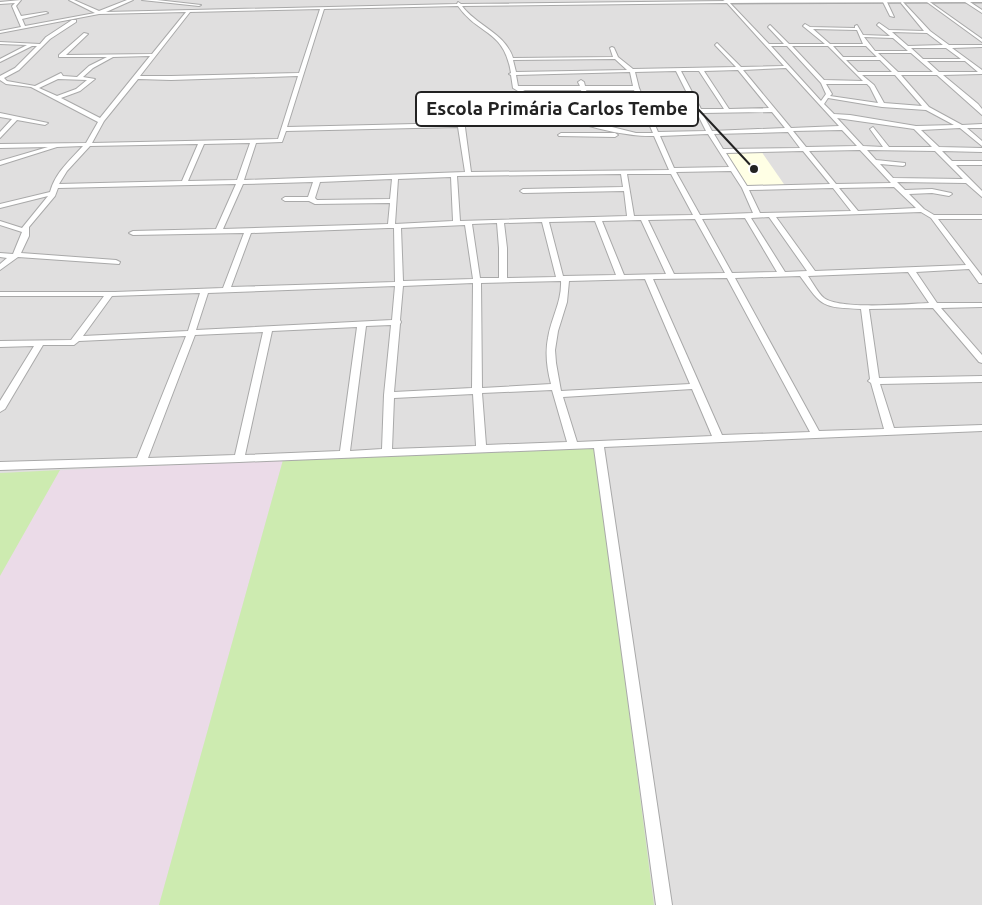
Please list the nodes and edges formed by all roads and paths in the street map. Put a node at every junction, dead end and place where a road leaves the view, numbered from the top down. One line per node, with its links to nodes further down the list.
1 (18, 0): 18 (street); 36 (street)
2 (72, 0): 30 (street)
3 (131, 0): 30 (street)
4 (144, 0): 10 (street)
5 (312, 0): 24 (street)
6 (381, 0): 23 (street)
7 (396, 0): 21 (street)
8 (425, 0): 22 (street)
9 (965, 0): 14 (street); 15 (street); 29 (street)
10 (177, 1): 28 (street)
11 (689, 1): 12 (street); 16 (street)
12 (726, 1): 17 (street); 53 (street)
13 (906, 1): 14 (street); 17 (street); 35 (street)
14 (928, 1): 46 (street)
15 (982, 1)
16 (622, 2): 19 (street)
17 (885, 2): 33 (street)
18 (0, 3)
19 (458, 3): 22 (street); 65 (street)
20 (243, 5): 26 (street)
21 (397, 6): 22 (street); 23 (street)
22 (424, 6)
23 (383, 8): 25 (street)
24 (310, 9): 25 (street); 26 (street)
25 (322, 9): 78 (street)
26 (240, 10): 28 (street)
27 (189, 11): 28 (street); 30 (street); 62 (street)
28 (201, 11)
29 (982, 12)
30 (99, 13): 32 (street)
31 (46, 14): 36 (street)
32 (82, 16): 39 (street); 50 (street)
33 (892, 16)
34 (908, 16): 35 (street)
35 (915, 17): 42 (street)
36 (20, 18): 39 (street)
37 (879, 24): 40 (street)
38 (770, 26): 54 (street)
39 (24, 28): 41 (street)
40 (887, 30): 42 (street); 45 (street)
41 (0, 32)
42 (928, 32): 55 (street)
43 (86, 34): 61 (street)
44 (861, 36): 45 (street); 51 (street); 52 (street)
45 (894, 37): 57 (street)
46 (981, 40)
47 (0, 43): 48 (street)
48 (34, 44): 50 (street); 69 (street)
49 (718, 44): 71 (street)
50 (41, 45): 86 (street)
51 (829, 45): 52 (street); 54 (street); 64 (street)
52 (866, 45): 59 (street)
53 (766, 46): 54 (street); 72 (street)
54 (790, 46): 87 (street)
55 (946, 46): 56 (street); 57 (street); 68 (street)
56 (982, 46)
57 (907, 47): 60 (street)
58 (612, 48): 63 (street)
59 (874, 52): 60 (street); 66 (street)
60 (911, 52): 67 (street)
61 (114, 55): 62 (street); 85 (street)
62 (153, 55): 84 (street)
63 (616, 58): 65 (street); 74 (street)
64 (841, 58): 66 (street); 80 (street)
65 (511, 59): 79 (street)
66 (880, 59): 81 (street)
67 (922, 60): 68 (street); 82 (street)
68 (966, 60): 77 (street)
69 (0, 61)
70 (700, 68): 71 (street); 73 (street); 99 (street)
71 (740, 68): 72 (street); 100 (street)
72 (786, 68): 96 (street)
73 (676, 69): 74 (street); 101 (street)
74 (632, 71): 76 (street); 92 (street)
75 (65, 72): 83 (street)
76 (578, 72): 79 (street); 89 (street)
77 (982, 73): 82 (street)
78 (302, 74): 84 (street); 116 (street)
79 (512, 74): 91 (street)
80 (856, 74): 81 (street); 88 (street)
81 (896, 74): 82 (street); 98 (street)
82 (937, 74): 102 (street)
83 (56, 77): 85 (street); 90 (street)
84 (136, 77): 108 (street)
85 (79, 78): 94 (street)
86 (0, 79): 90 (street)
87 (823, 82): 88 (street); 93 (street)
88 (869, 83): 97 (street)
89 (582, 87): 91 (street); 92 (street); 110 (street)
90 (35, 88): 94 (street)
91 (516, 88): 95 (street)
92 (636, 88): 120 (street)
93 (829, 96): 96 (street); 97 (street)
94 (57, 98): 108 (street)
95 (536, 100): 106 (street); 107 (street)
96 (822, 103): 104 (street)
97 (882, 105): 98 (street)
98 (928, 108): 112 (street)
99 (727, 110): 100 (street); 101 (street)
100 (774, 110): 117 (street)
101 (698, 111): 119 (street)
102 (982, 112)
103 (0, 115): 105 (street)
104 (832, 116): 114 (street); 115 (street)
105 (16, 117): 109 (street); 123 (street)
106 (461, 118): 107 (street); 111 (street)
107 (570, 118): 110 (street)
108 (102, 121): 128 (street)
109 (45, 123)
110 (589, 124): 121 (street)
111 (461, 125): 116 (street); 144 (street)
112 (958, 125): 113 (street); 115 (street); 127 (street)
113 (982, 126)
114 (842, 128): 117 (street); 130 (street)
115 (916, 128): 132 (street)
116 (285, 129): 124 (street)
117 (789, 129): 119 (street); 133 (street)
118 (873, 129): 131 (street)
119 (709, 132): 120 (street); 135 (street)
120 (655, 133): 121 (street); 142 (street)
121 (636, 134): 122 (street)
122 (561, 135)
123 (0, 136)
124 (253, 142): 126 (street); 148 (street)
125 (64, 144): 128 (street); 129 (street); 136 (street)
126 (201, 144): 128 (street); 149 (street)
127 (982, 144)
128 (88, 145): 156 (street)
129 (0, 146)
130 (860, 148): 131 (street); 133 (street); 137 (street)
131 (886, 148): 132 (street)
132 (936, 148): 134 (street); 138 (street)
133 (805, 149): 135 (street); 153 (street)
134 (982, 150)
135 (723, 151): 141 (street)
136 (0, 162)
137 (873, 162): 140 (street); 150 (street)
138 (951, 163): 139 (street); 151 (street)
139 (982, 163)
140 (903, 164)
141 (733, 169): 142 (street); 154 (street)
142 (672, 171): 143 (street); 168 (street)
143 (624, 173): 144 (street); 155 (street)
144 (468, 174): 145 (street)
145 (454, 175): 146 (street); 180 (street)
146 (395, 178): 147 (street); 163 (street)
147 (317, 180): 148 (street); 162 (street)
148 (240, 182): 149 (street); 183 (street)
149 (184, 183): 156 (street)
150 (893, 183): 151 (street); 153 (street); 158 (street)
151 (970, 183): 152 (street); 160 (street)
152 (982, 184)
153 (836, 186): 154 (street); 166 (street)
154 (745, 188): 170 (street)
155 (626, 189): 157 (street); 173 (street)
156 (54, 190): 164 (street); 182 (street)
157 (523, 191)
158 (903, 192): 159 (street); 165 (street)
159 (948, 194)
160 (982, 194)
161 (285, 199): 162 (street)
162 (311, 199): 163 (street)
163 (392, 200): 181 (street)
164 (0, 206)
165 (922, 210): 166 (street); 171 (street)
166 (856, 213): 167 (street)
167 (771, 215): 170 (street); 192 (street)
168 (698, 216): 169 (street); 174 (street); 195 (street)
169 (747, 216): 170 (street); 193 (street)
170 (758, 216)
171 (933, 217): 172 (street); 189 (street)
172 (982, 217)
173 (631, 218): 174 (street); 175 (street)
174 (644, 218): 196 (street)
175 (598, 219): 176 (street); 197 (street)
176 (545, 220): 177 (street); 199 (street)
177 (500, 221): 178 (street); 200 (street)
178 (468, 222): 180 (street); 201 (street)
179 (0, 223): 182 (street)
180 (457, 223): 181 (street)
181 (394, 226): 184 (street); 203 (street)
182 (25, 230): 187 (street)
183 (219, 231): 184 (street); 185 (street)
184 (248, 231): 204 (street)
185 (133, 233)
186 (0, 255): 187 (street)
187 (14, 256): 188 (street); 190 (street)
188 (116, 262)
189 (970, 267): 191 (street); 202 (street)
190 (0, 268)
191 (910, 269): 192 (street); 209 (street)
192 (812, 273): 194 (street)
193 (782, 274): 194 (street); 195 (street)
194 (802, 274): 210 (street)
195 (730, 275): 196 (street); 228 (street)
196 (671, 277): 198 (street)
197 (621, 278): 198 (street); 199 (street)
198 (648, 278): 221 (street)
199 (563, 279): 200 (street); 222 (street)
200 (503, 280): 201 (street)
201 (477, 281): 203 (street); 223 (street)
202 (982, 281)
203 (400, 284): 204 (street); 211 (street)
204 (226, 290): 205 (street)
205 (205, 291): 207 (street); 214 (street)
206 (0, 294): 207 (street)
207 (110, 294): 215 (street)
208 (982, 305): 209 (street)
209 (935, 306): 210 (street); 218 (street)
210 (865, 307): 220 (street)
211 (397, 322): 212 (street); 224 (street)
212 (362, 324): 213 (street); 234 (street)
213 (268, 329): 214 (street); 235 (street)
214 (191, 334): 215 (street); 236 (street)
215 (76, 339): 216 (street)
216 (40, 343): 217 (street); 225 (street)
217 (0, 344)
218 (982, 360)
219 (982, 379): 220 (street)
220 (874, 381): 227 (street)
221 (696, 386): 222 (street); 229 (street)
222 (558, 390): 223 (street); 231 (street)
223 (477, 391): 224 (street); 232 (street)
224 (389, 395): 233 (street)
225 (0, 409)
226 (982, 428): 227 (street)
227 (890, 432): 228 (street)
228 (816, 434): 229 (street)
229 (719, 440): 230 (street)
230 (599, 445): 231 (street); 238 (street)
231 (574, 446): 232 (street)
232 (481, 448): 233 (street)
233 (387, 452): 234 (street)
234 (345, 454): 235 (street)
235 (239, 459): 236 (street)
236 (141, 462): 237 (street)
237 (0, 466)
238 (664, 905)

